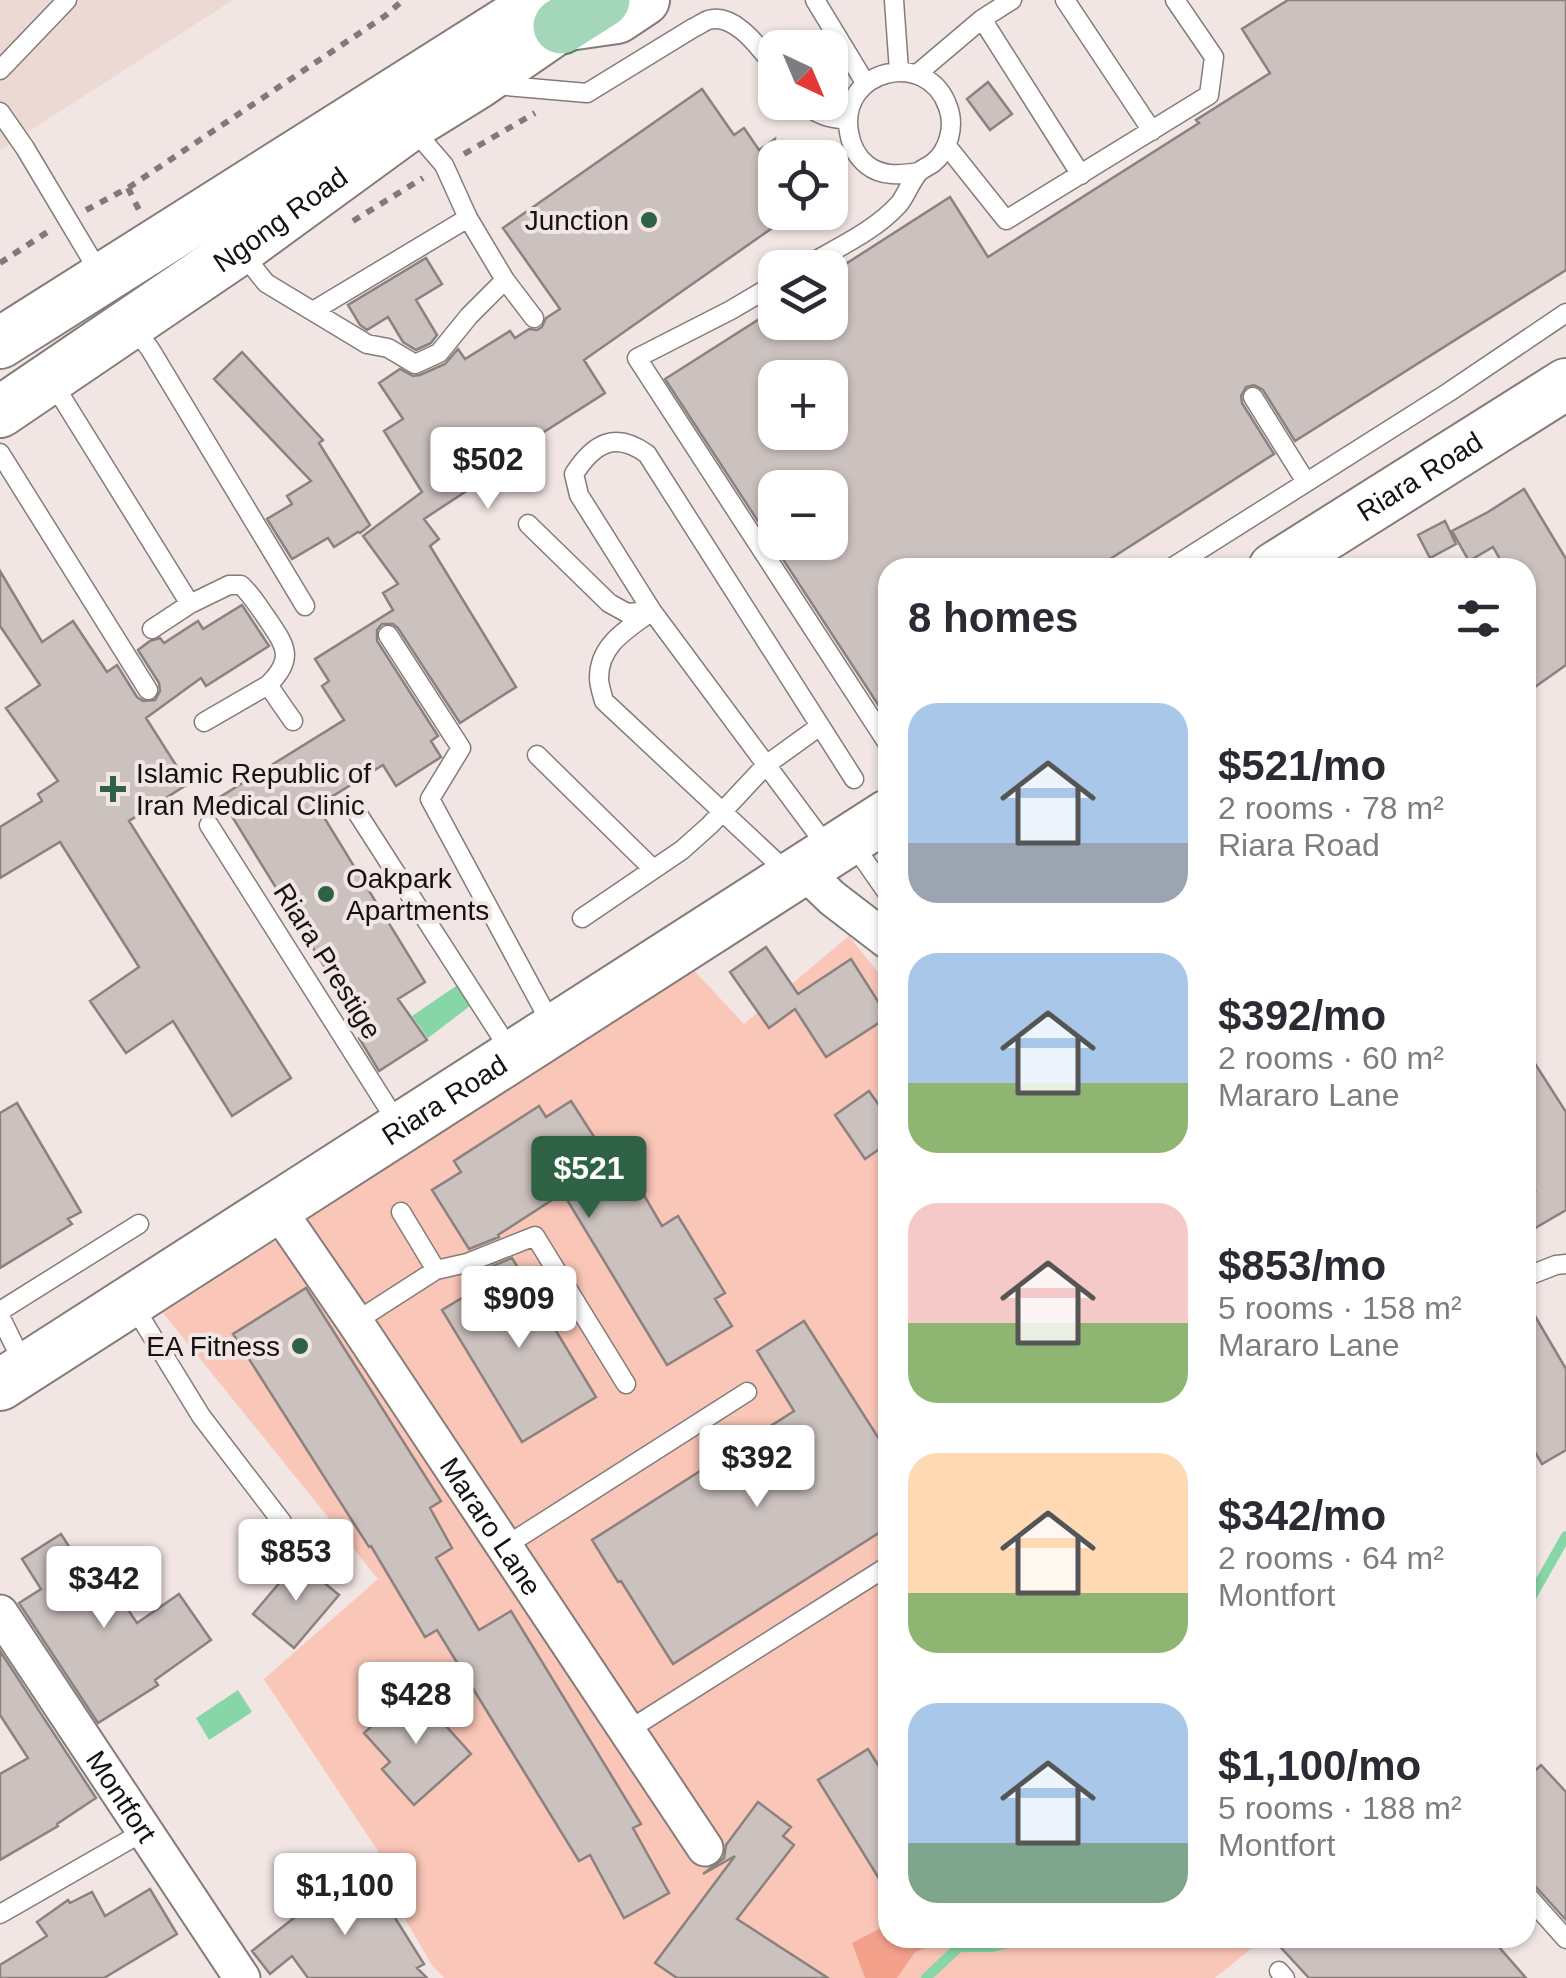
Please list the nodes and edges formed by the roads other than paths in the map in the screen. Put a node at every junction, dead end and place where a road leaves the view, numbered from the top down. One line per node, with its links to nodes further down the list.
1 (68, 0): 11 (lane)
2 (644, 0): 8 (main road, Ngong Road)
3 (815, 0): 14 (lane)
4 (1012, 0): 9 (lane)
5 (1065, 0): 19 (lane)
6 (1176, 0): 19 (lane)
7 (890, 4): 12 (lane)
8 (568, 9): 13 (main road, Ngong Road); 26 (main road)
9 (982, 19): 12 (lane); 22 (lane)
10 (758, 49): 13 (lane)
11 (0, 70)
12 (908, 73): 14 (lane); 20 (lane)
13 (478, 83): 18 (main road, Ngong Road)
14 (866, 84): 16 (lane)
15 (0, 112): 26 (lane)
16 (848, 116)
17 (847, 120): 21 (lane)
18 (410, 125): 23 (lane); 24 (main road, Ngong Road)
19 (1152, 131): 22 (lane)
20 (947, 146): 21 (lane); 22 (lane)
21 (919, 172): 25 (lane)
22 (1080, 175)
23 (468, 218): 27 (lane); 29 (lane)
24 (240, 250): 29 (lane); 32 (main road, Ngong Road)
25 (832, 250)
26 (102, 277): 33 (main road)
27 (504, 280): 29 (lane); 31 (lane)
28 (758, 294): 53 (lane)
29 (313, 311)
30 (1565, 314): 39 (lane)
31 (534, 318)
32 (130, 323): 34 (main road, Ngong Road); 44 (lane)
33 (0, 342)
34 (50, 379): 37 (main road, Ngong Road); 43 (lane)
35 (1566, 384): 42 (main road, Riara Road)
36 (1253, 397): 39 (lane)
37 (0, 412)
38 (0, 452): 49 (lane)
39 (1306, 482): 41 (lane)
40 (528, 524): 45 (lane)
41 (1188, 558)
42 (1290, 558)
43 (190, 604): 46 (lane); 48 (lane)
44 (305, 606)
45 (652, 611): 52 (lane); 55 (lane); 58 (lane)
46 (152, 628)
47 (388, 635): 65 (lane)
48 (268, 686): 50 (lane); 51 (lane)
49 (148, 690)
50 (293, 721)
51 (204, 722)
52 (820, 726): 55 (lane); 56 (lane)
53 (878, 729)
54 (537, 755): 61 (lane)
55 (766, 765): 58 (lane); 60 (lane)
56 (854, 780)
57 (356, 811): 65 (lane)
58 (722, 813): 60 (lane); 61 (lane)
59 (209, 825): 66 (lane, Riara Prestige)
60 (833, 851): 62 (lane); 64 (street); 65 (main road, Riara Road)
61 (653, 869): 63 (lane)
62 (878, 886)
63 (582, 918)
64 (878, 933)
65 (534, 1042): 66 (main road, Riara Road)
66 (400, 1127): 67 (main road, Riara Road)
67 (276, 1207): 73 (main road, Riara Road); 75 (street, Mararo Lane)
68 (401, 1212): 71 (lane)
69 (139, 1224): 74 (lane)
70 (1566, 1264): 72 (lane)
71 (436, 1270): 75 (lane); 77 (lane)
72 (1536, 1273)
73 (130, 1300): 76 (main road, Riara Road); 79 (lane)
74 (0, 1314): 76 (lane)
75 (356, 1322): 80 (street, Mararo Lane)
76 (13, 1377)
77 (626, 1384)
78 (747, 1392): 80 (lane)
79 (282, 1522)
80 (504, 1547): 83 (street, Mararo Lane)
81 (878, 1572): 83 (lane)
82 (0, 1613): 84 (street, Montfort)
83 (627, 1732): 85 (street, Mararo Lane)
84 (143, 1832): 87 (lane); 89 (street, Montfort)
85 (705, 1848)
86 (1536, 1905): 88 (lane)
87 (0, 1914)
88 (1566, 1939)
89 (242, 1978)

